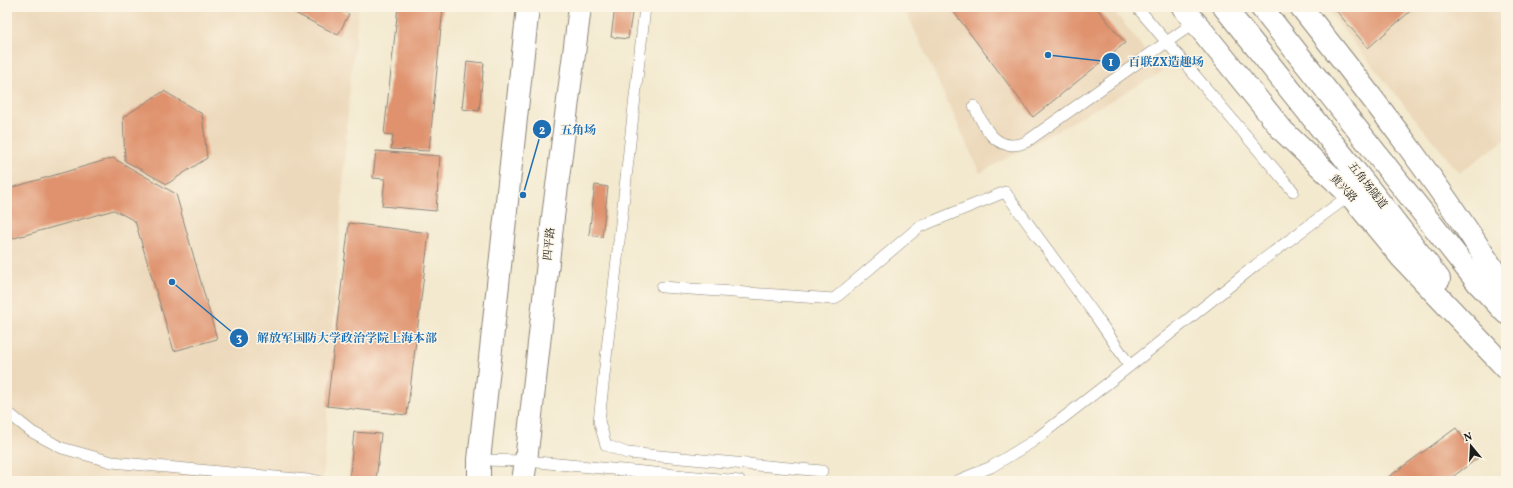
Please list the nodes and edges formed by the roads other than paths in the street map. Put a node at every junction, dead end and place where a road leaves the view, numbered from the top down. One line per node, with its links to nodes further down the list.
1 (528, 7): 19 (main road)
2 (580, 7): 20 (main road, 四平路)
3 (645, 7): 21 (lane)
4 (1137, 7): 9 (lane)
5 (1224, 7): 17 (main road, 五角场隧道)
6 (1261, 7): 15 (main road)
7 (1301, 7): 14 (main road)
8 (1189, 14): 9 (lane); 12 (main road, 黄兴路)
9 (1167, 42): 10 (lane); 11 (lane)
10 (974, 106)
11 (1293, 191)
12 (1350, 195): 16 (lane); 17 (main road, 黄兴路)
13 (662, 287): 16 (lane)
14 (1506, 290)
15 (1506, 313)
16 (1130, 366): 25 (lane)
17 (1506, 368)
18 (7, 412): 22 (lane)
19 (479, 460): 20 (lane); 23 (main road)
20 (524, 471): 24 (lane)
21 (822, 471)
22 (318, 481)
23 (478, 481)
24 (740, 481)
25 (957, 481)

